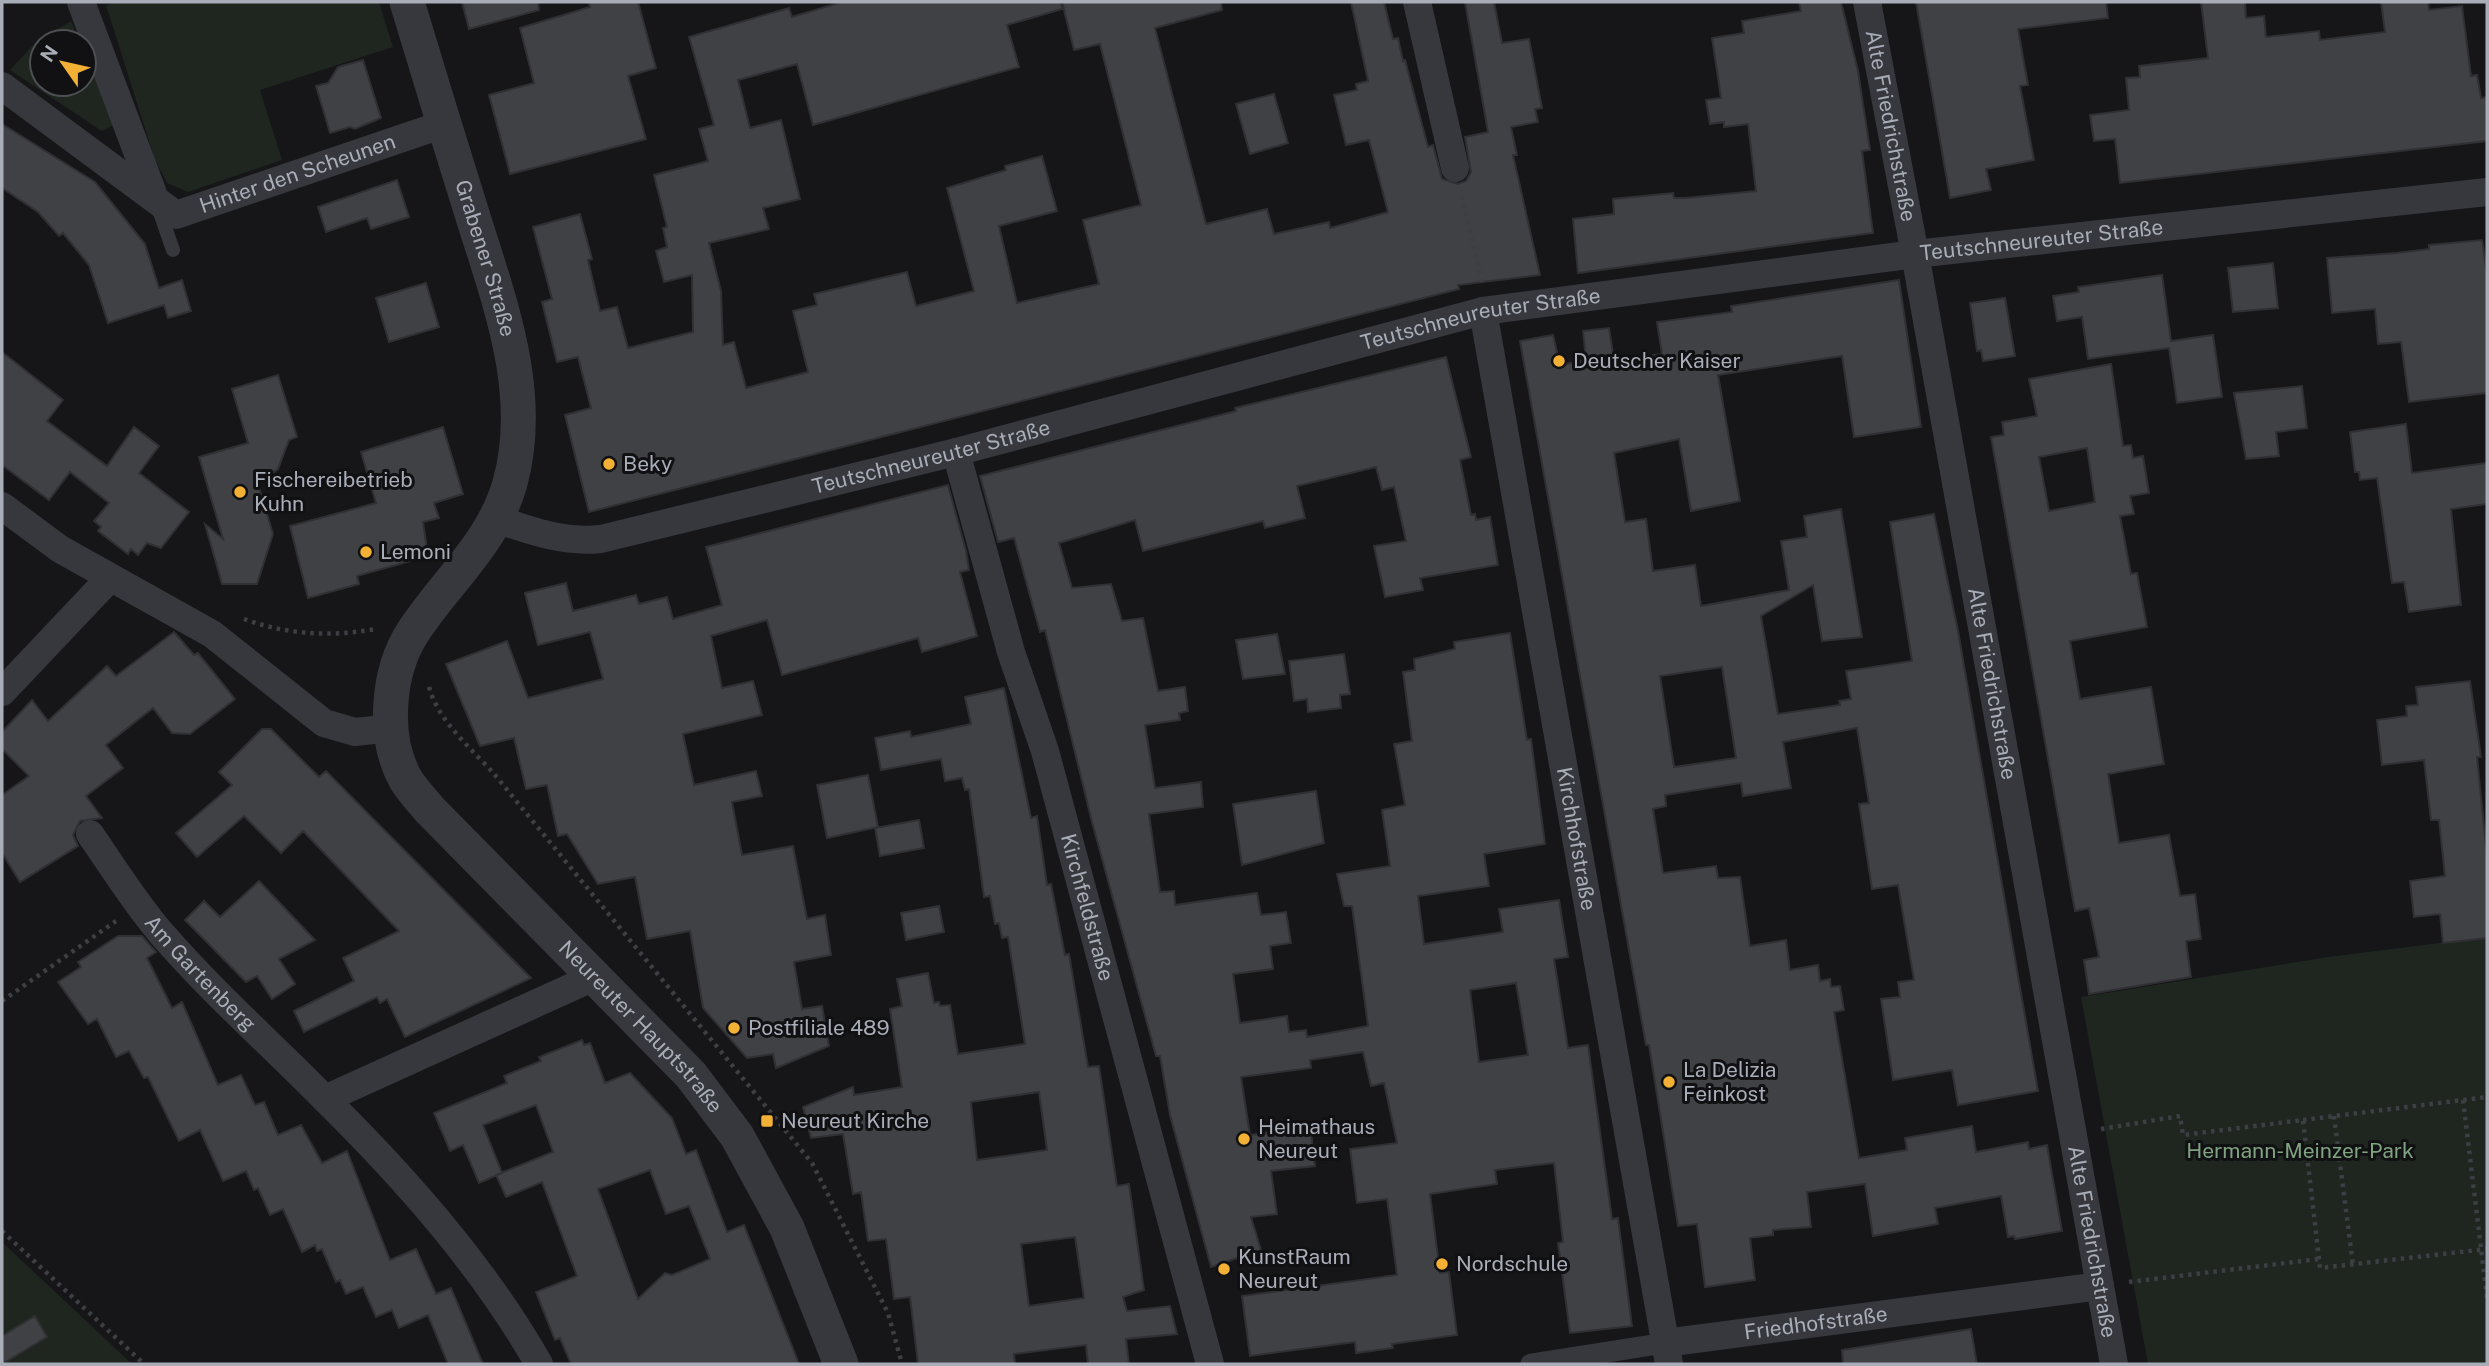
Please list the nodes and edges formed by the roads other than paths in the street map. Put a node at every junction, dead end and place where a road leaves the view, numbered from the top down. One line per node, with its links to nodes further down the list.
1 (81, 2): 9 (street)
2 (407, 2): 6 (street, Grabener Straße)
3 (1417, 2): 7 (street)
4 (1867, 2): 11 (street, Alte Friedrichstraße)
5 (2, 86): 9 (street, Hinter den Scheunen)
6 (444, 124): 9 (street, Hinter den Scheunen); 15 (street, Grabener Straße)
7 (1455, 168)
8 (2487, 192): 11 (street, Teutschneureuter Straße)
9 (155, 199): 10 (lane)
10 (173, 250)
11 (1915, 254): 12 (street, Teutschneureuter Straße); 22 (street, Alte Friedrichstraße)
12 (1483, 311): 13 (street, Teutschneureuter Straße); 23 (street, Kirchhofstraße)
13 (956, 452): 15 (street, Teutschneureuter Straße); 26 (street, Kirchfeldstraße)
14 (2, 506): 16 (street)
15 (496, 519): 18 (street, Neureuter Hauptstraße)
16 (109, 579): 17 (street); 18 (street)
17 (2, 692)
18 (392, 728): 20 (street, Neureuter Hauptstraße)
19 (90, 834): 21 (street, Am Gartenberg)
20 (594, 977): 21 (street); 25 (street, Neureuter Hauptstraße)
21 (325, 1099): 24 (street, Am Gartenberg)
22 (2100, 1286): 23 (street, Friedhofstraße); 28 (street, Alte Friedrichstraße)
23 (1667, 1354): 27 (street, Friedhofstraße)
24 (538, 1364)
25 (841, 1364)
26 (1210, 1364)
27 (1531, 1364)
28 (2114, 1364)

